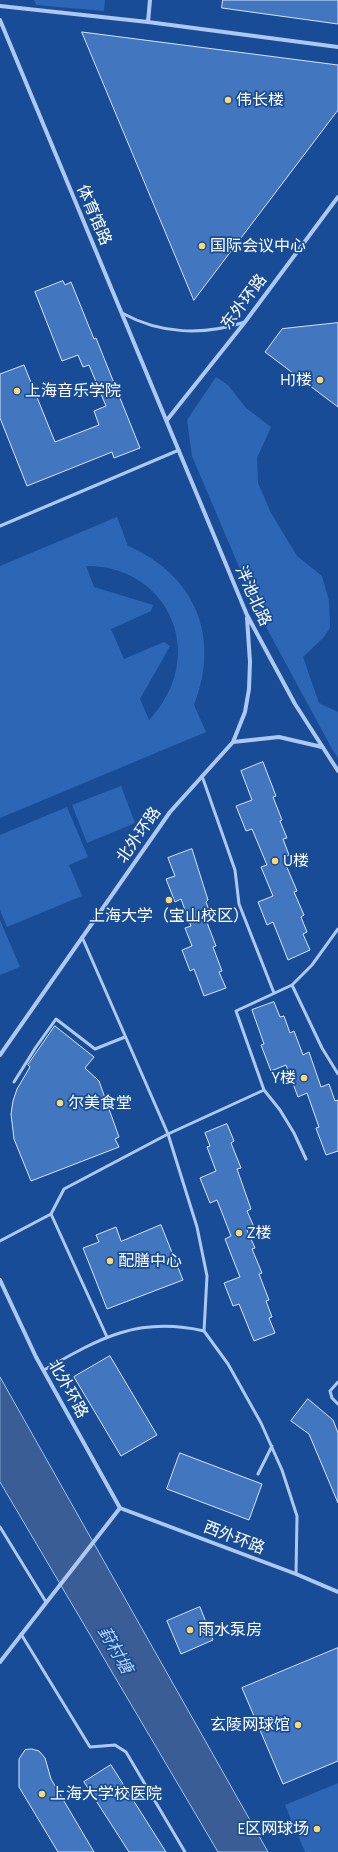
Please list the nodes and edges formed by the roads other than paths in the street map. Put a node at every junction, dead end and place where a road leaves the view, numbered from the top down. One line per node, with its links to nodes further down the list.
1 (150, 0): 4 (street)
2 (0, 6): 4 (street)
3 (0, 20): 7 (street, 体育馆路)
4 (148, 22): 5 (street)
5 (338, 47)
6 (338, 197): 8 (street, 东外环路)
7 (122, 313): 8 (lane); 9 (street, 体育馆路)
8 (245, 322): 9 (street, 东外环路)
9 (167, 420): 10 (street, 泮池北路)
10 (179, 450): 11 (lane); 12 (street, 泮池北路)
11 (0, 526)
12 (247, 615): 13 (street, 北外环路); 14 (street, 泮池北路)
13 (233, 742): 14 (street); 16 (street, 北外环路)
14 (322, 747): 15 (street, 泮池北路)
15 (338, 771)
16 (202, 776): 18 (street, 北外环路); 20 (lane)
17 (338, 929): 19 (lane)
18 (82, 937): 21 (lane); 22 (street, 北外环路)
19 (292, 984): 20 (lane); 23 (lane)
20 (274, 993): 25 (lane)
21 (125, 1036): 24 (lane); 26 (lane)
22 (0, 1055)
23 (338, 1074)
24 (14, 1082)
25 (264, 1090): 26 (lane); 27 (lane)
26 (168, 1134): 28 (lane); 31 (lane)
27 (306, 1159)
28 (51, 1214): 29 (lane); 32 (lane)
29 (0, 1241)
30 (0, 1280): 33 (street, 北外环路)
31 (204, 1331): 32 (lane); 36 (lane)
32 (107, 1336): 33 (lane)
33 (44, 1370): 38 (street, 北外环路)
34 (338, 1382): 35 (lane)
35 (338, 1404)
36 (272, 1446): 37 (lane); 40 (lane)
37 (258, 1474)
38 (120, 1508): 40 (street, 西外环路); 42 (street)
39 (0, 1527): 42 (lane)
40 (296, 1574): 41 (street, 西外环路)
41 (338, 1592)
42 (46, 1602): 43 (street)
43 (21, 1634): 44 (street); 45 (lane)
44 (0, 1662)
45 (185, 1852)

